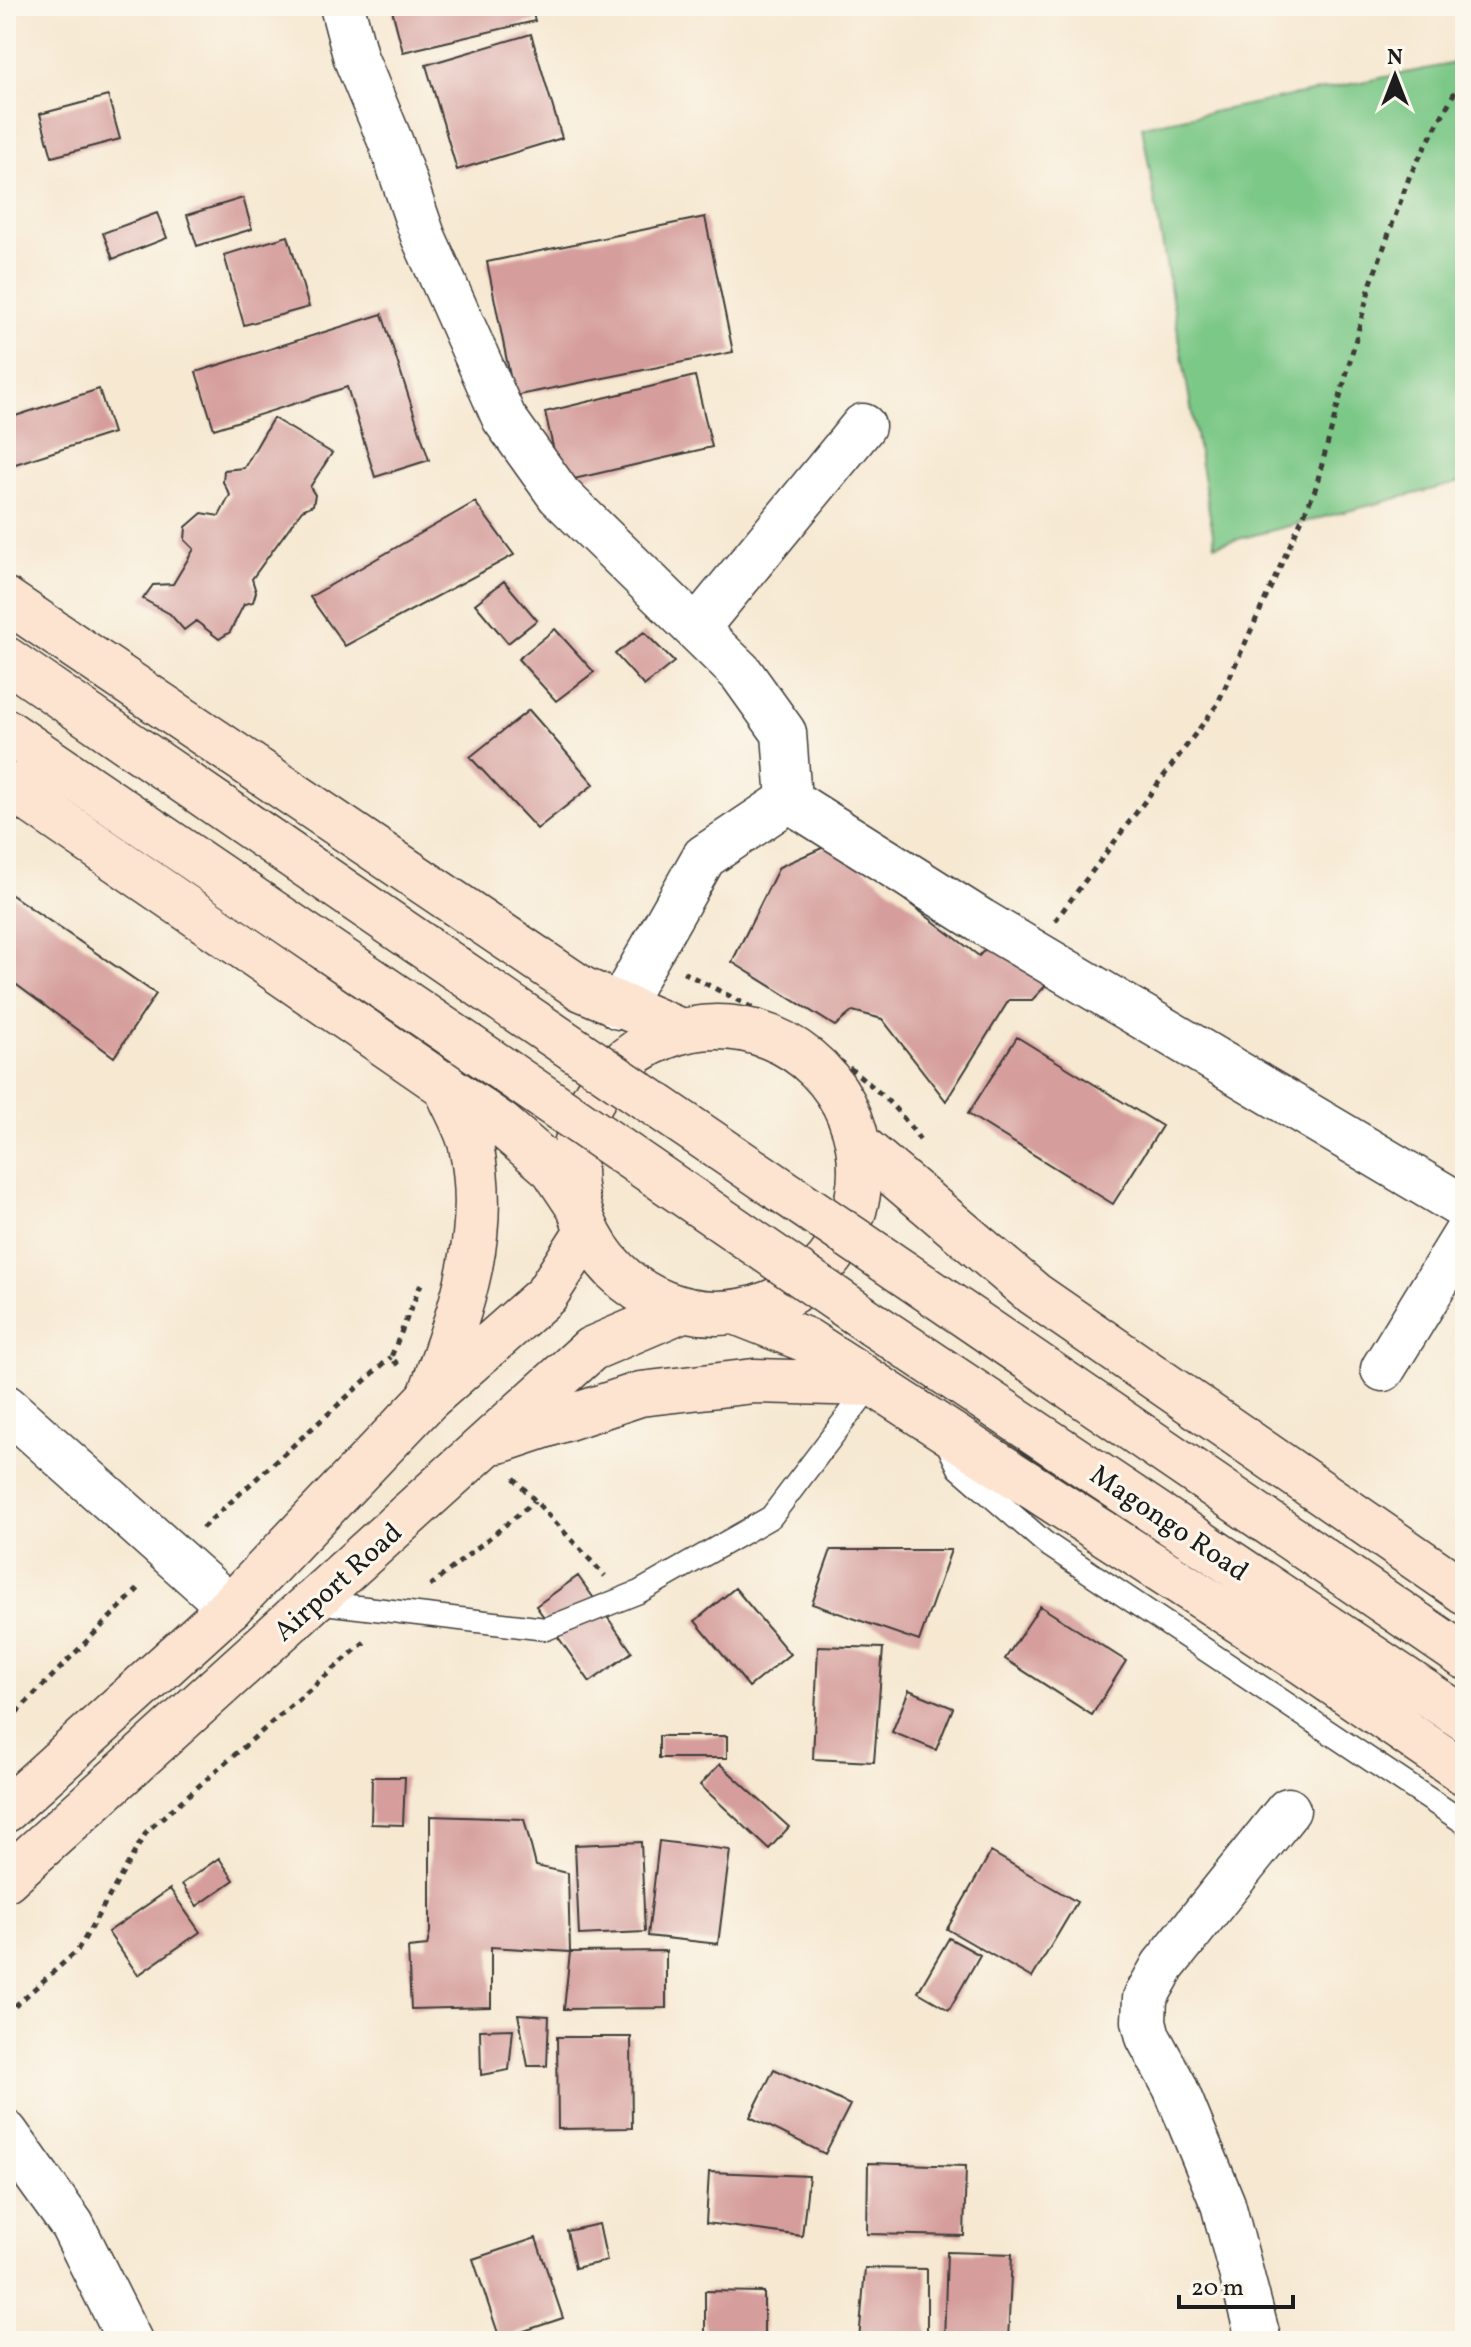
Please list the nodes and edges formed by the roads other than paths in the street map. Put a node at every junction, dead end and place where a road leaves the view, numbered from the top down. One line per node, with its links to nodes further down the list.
1 (342, 6): 4 (street)
2 (863, 426): 4 (street)
3 (6, 600): 9 (main road)
4 (696, 629): 8 (street)
5 (6, 659): 27 (main road, bridge)
6 (6, 731): 28 (main road, Magongo Road, bridge)
7 (6, 784): 11 (main road)
8 (789, 800): 9 (street); 13 (street)
9 (619, 1007): 10 (main road)
10 (681, 1031): 12 (main road); 14 (main road)
11 (443, 1082): 14 (main road); 20 (main road)
12 (859, 1145): 17 (main road); 24 (main road)
13 (1465, 1208)
14 (582, 1218): 16 (main road); 20 (main road, Airport Road)
15 (1465, 1235): 18 (street)
16 (685, 1309): 17 (main road); 23 (main road, Airport Road)
17 (735, 1312): 19 (main road)
18 (1383, 1369)
19 (872, 1384): 22 (main road); 23 (main road); 25 (lane)
20 (428, 1399): 26 (main road, Airport Road)
21 (6, 1407): 26 (street)
22 (938, 1424): 30 (main road); 34 (lane)
23 (484, 1446): 25 (main road, Airport Road)
24 (1465, 1592)
25 (315, 1602): 35 (main road, Airport Road)
26 (230, 1607): 29 (main road, Airport Road)
27 (1465, 1657)
28 (1465, 1719)
29 (68, 1752): 31 (main road); 32 (main road, Airport Road)
30 (1465, 1773)
31 (6, 1784)
32 (6, 1810)
33 (1288, 1810): 38 (street)
34 (1465, 1823)
35 (12, 1881)
36 (6, 2133): 37 (street)
37 (130, 2341)
38 (1259, 2341)

